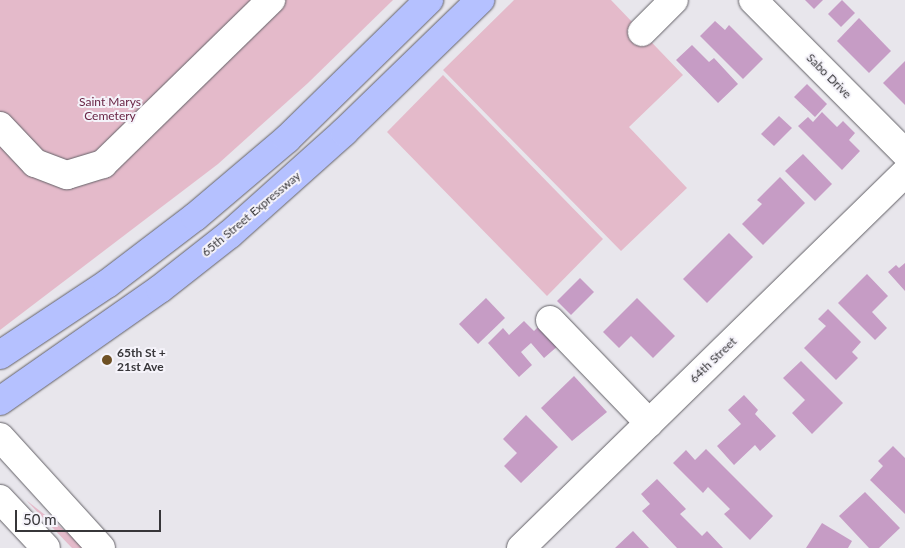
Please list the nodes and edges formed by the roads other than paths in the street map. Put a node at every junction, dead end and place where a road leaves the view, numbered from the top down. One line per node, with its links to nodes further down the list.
1 (271, 0): 7 (street)
2 (429, 0): 11 (main road)
3 (480, 0): 12 (main road, 65th Street Expressway)
4 (674, 0): 6 (street)
5 (753, 0): 8 (street, Sabo Drive)
6 (642, 32)
7 (0, 126)
8 (905, 153)
9 (905, 173): 13 (street, 64th Street)
10 (550, 320): 13 (street)
11 (0, 355)
12 (0, 401)
13 (648, 423): 18 (street, 64th Street)
14 (0, 437): 17 (street)
15 (0, 499): 16 (street)
16 (46, 548)
17 (101, 548)
18 (521, 548)

